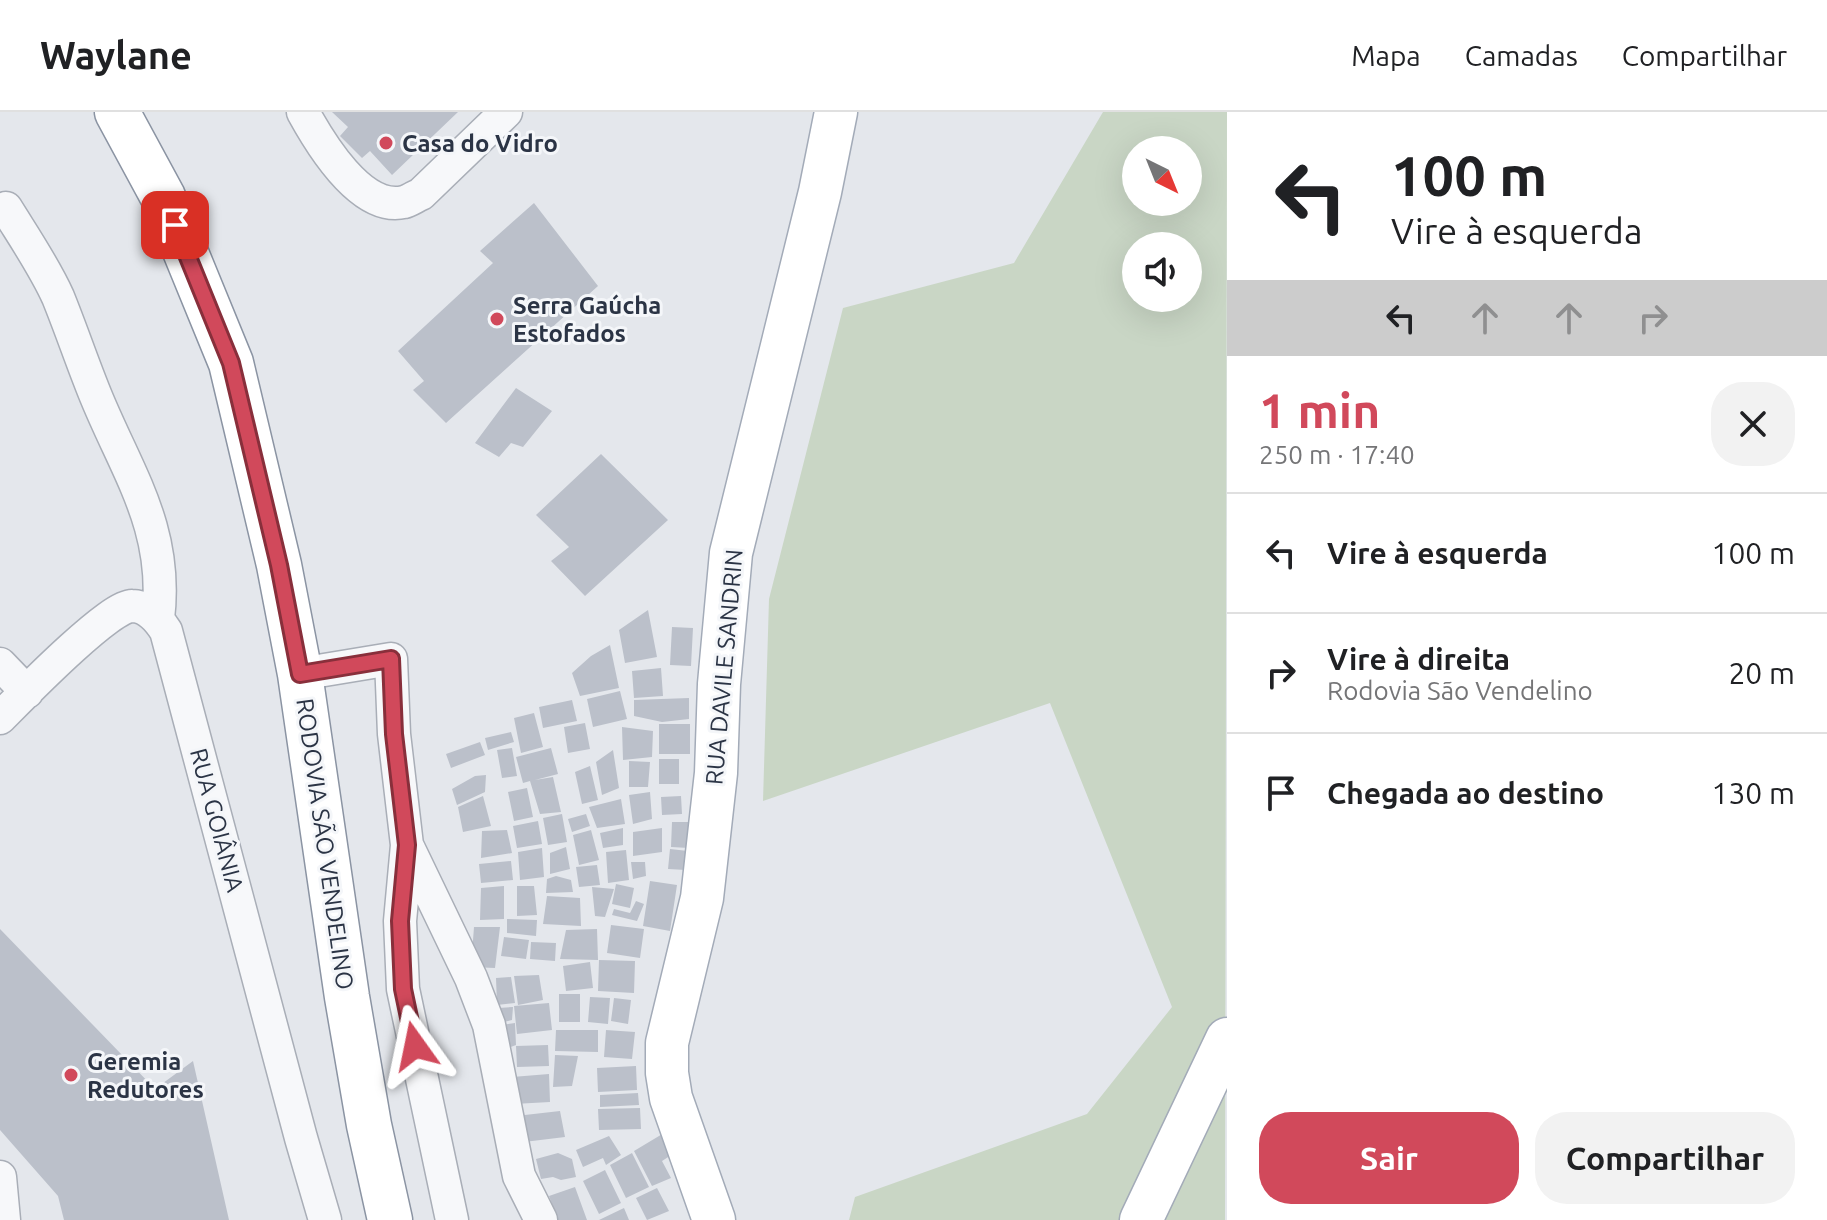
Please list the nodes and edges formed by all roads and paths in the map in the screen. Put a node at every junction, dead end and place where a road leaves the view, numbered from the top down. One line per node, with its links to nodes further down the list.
1 (117, 112): 8 (highway, RODOVIA SÃO VENDELINO)
2 (303, 112): 3 (street)
3 (506, 112)
4 (836, 112): 19 (main road, RUA DAVILE SANDRIN)
5 (6, 208): 6 (street)
6 (158, 619): 9 (street); 15 (street, RUA GOIÂNIA)
7 (0, 664): 9 (street)
8 (300, 674): 11 (street); 16 (highway, RODOVIA SÃO VENDELINO)
9 (27, 692): 10 (street)
10 (0, 718)
11 (407, 845): 17 (street); 18 (street)
12 (1227, 1039): 20 (main road)
13 (0, 1177): 14 (street)
14 (4, 1220)
15 (325, 1220)
16 (390, 1220)
17 (452, 1220)
18 (541, 1220)
19 (714, 1220)
20 (1141, 1220)

